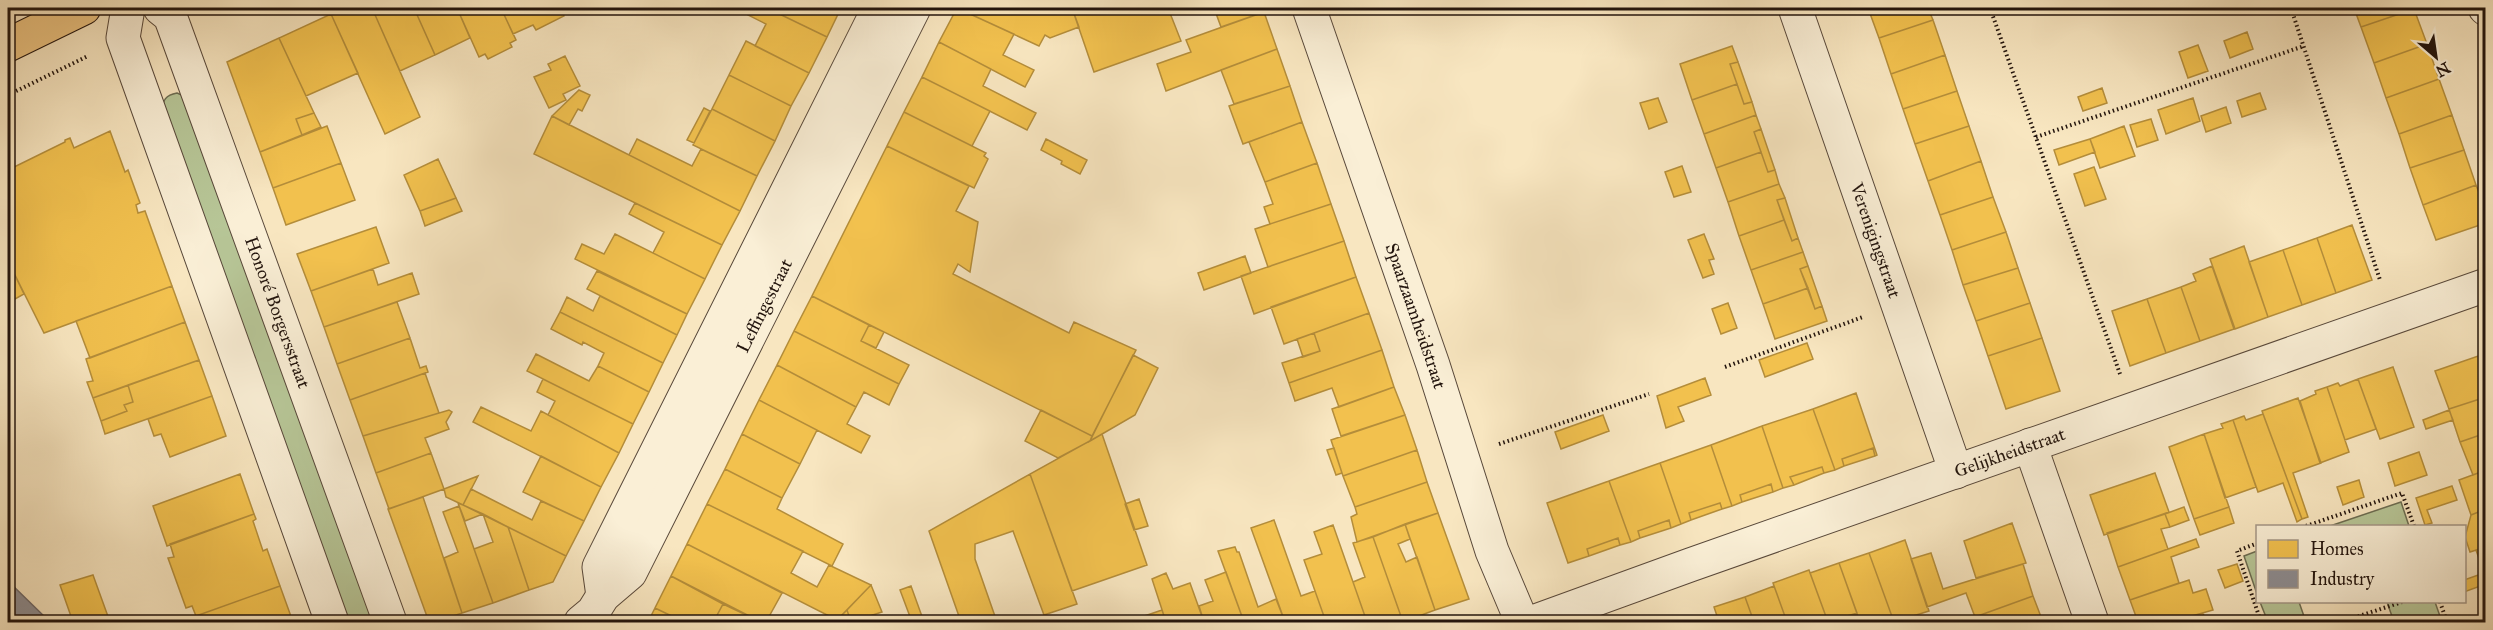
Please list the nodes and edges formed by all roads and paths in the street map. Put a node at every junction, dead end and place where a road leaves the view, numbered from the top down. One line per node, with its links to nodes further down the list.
1 (84, 8): 10 (main road)
2 (128, 8): 28 (street)
3 (160, 8): 29 (street, Honoré Borgersstraat)
4 (879, 8): 25 (street, Leffingestraat)
5 (914, 8): 25 (street, Leffingestraat)
6 (1309, 8): 20 (street, Spaarzaamheidstraat)
7 (1795, 8): 14 (street, Verenigingstraat)
8 (1990, 8): 12 (path)
9 (2291, 8): 11 (path)
10 (8, 45)
11 (2304, 46): 12 (path); 15 (path)
12 (2036, 137): 18 (path)
13 (2486, 285): 15 (street, Gelijkheidstraat)
14 (1898, 305): 16 (path); 21 (street, Verenigingstraat)
15 (2393, 318): 18 (street, Gelijkheidstraat)
16 (1725, 367)
17 (1649, 393): 20 (path)
18 (2132, 409): 19 (street, Gelijkheidstraat)
19 (2030, 445): 21 (street, Gelijkheidstraat); 33 (street)
20 (1462, 457): 31 (street, Spaarzaamheidstraat)
21 (1956, 472): 32 (street, Gelijkheidstraat)
22 (2309, 525): 23 (path)
23 (2414, 525)
24 (2256, 544): 34 (path)
25 (603, 596): 30 (street, Leffingestraat)
26 (2399, 603): 35 (path)
27 (2440, 603): 36 (path)
28 (332, 622)
29 (390, 622)
30 (581, 622)
31 (1522, 622)
32 (1533, 622)
33 (2092, 622)
34 (2261, 622)
35 (2341, 622)
36 (2447, 622)

